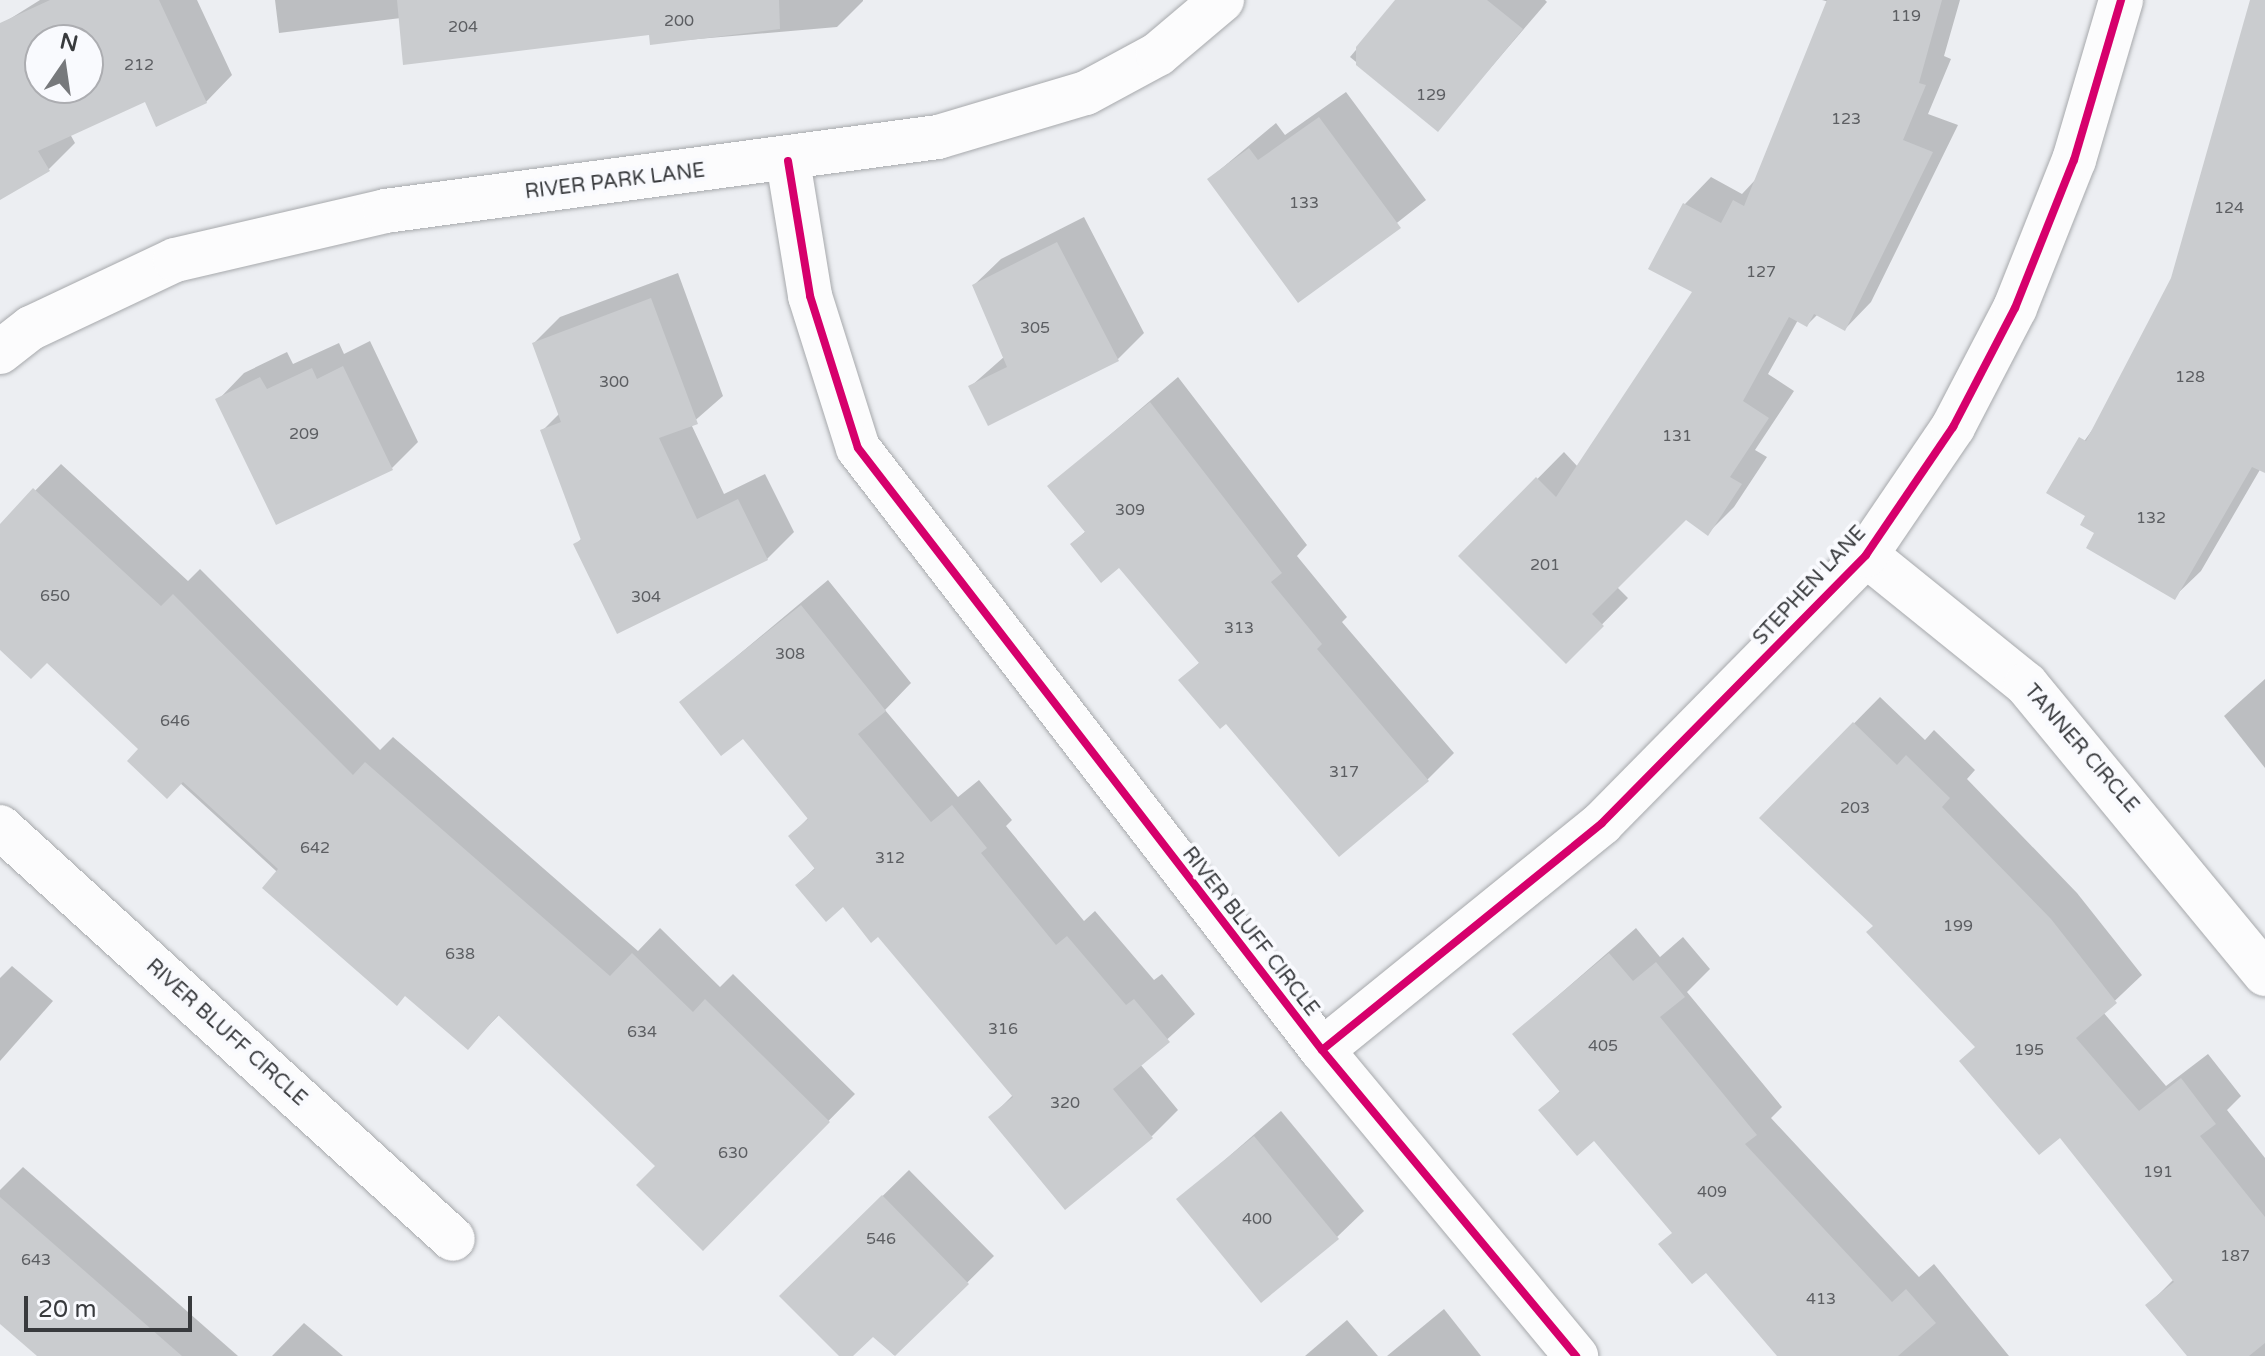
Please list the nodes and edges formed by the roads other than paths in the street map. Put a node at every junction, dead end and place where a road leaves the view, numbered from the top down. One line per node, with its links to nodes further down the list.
1 (1222, 0): 3 (street, RIVER PARK LANE)
2 (2121, 0): 5 (street, STEPHEN LANE)
3 (788, 161): 4 (street, RIVER PARK LANE); 8 (street, RIVER BLUFF CIRCLE)
4 (0, 352)
5 (1866, 555): 7 (street, TANNER CIRCLE); 8 (street, STEPHEN LANE)
6 (0, 827): 9 (street, RIVER BLUFF CIRCLE)
7 (2265, 974)
8 (1322, 1050): 10 (street, RIVER BLUFF CIRCLE)
9 (453, 1239)
10 (1576, 1356)

